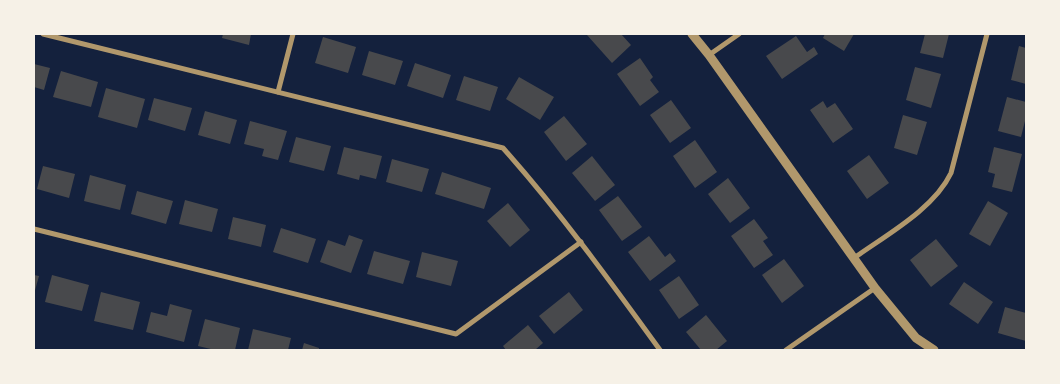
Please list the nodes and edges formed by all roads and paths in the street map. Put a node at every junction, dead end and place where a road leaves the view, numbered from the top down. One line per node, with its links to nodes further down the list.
1 (43, 34): 7 (street)
2 (293, 34): 7 (street)
3 (692, 34): 6 (street)
4 (739, 34): 6 (street)
5 (987, 34): 10 (street)
6 (709, 55): 10 (street)
7 (278, 92): 9 (street)
8 (34, 229): 9 (street)
9 (581, 242): 12 (street)
10 (854, 258): 11 (street)
11 (875, 288): 13 (street); 14 (street)
12 (660, 350)
13 (786, 350)
14 (934, 350)

